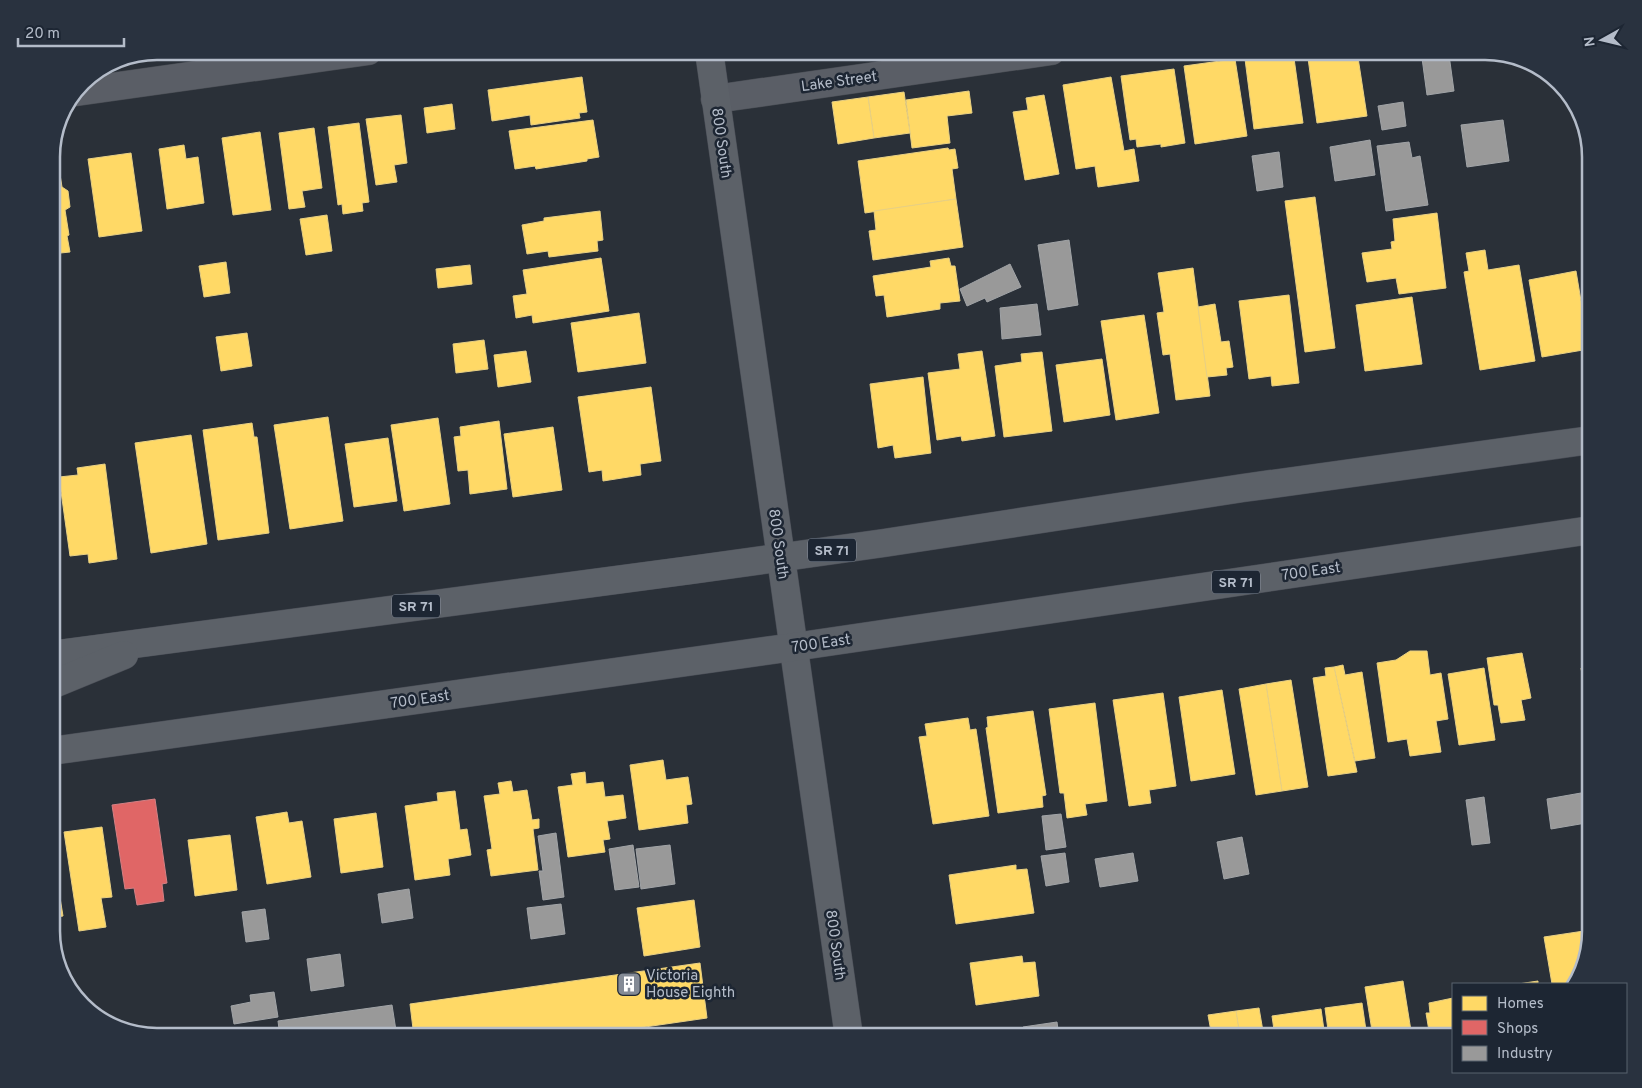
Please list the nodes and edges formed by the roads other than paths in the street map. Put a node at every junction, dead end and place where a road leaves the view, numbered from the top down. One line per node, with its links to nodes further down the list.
1 (304, 60): 4 (street)
2 (710, 60): 5 (main road, 800 South)
3 (988, 60): 5 (street, Lake Street)
4 (86, 91)
5 (715, 99): 8 (main road, 800 South)
6 (1582, 441): 8 (main road, SR 71)
7 (1582, 531): 10 (main road, 700 East / SR 71)
8 (780, 557): 9 (main road, SR 71); 10 (main road, 800 South)
9 (162, 639): 11 (main road, SR 71); 12 (main road)
10 (794, 647): 13 (main road, 700 East / SR 71); 14 (main road, 800 South)
11 (60, 654)
12 (60, 682)
13 (60, 750)
14 (848, 1028)

